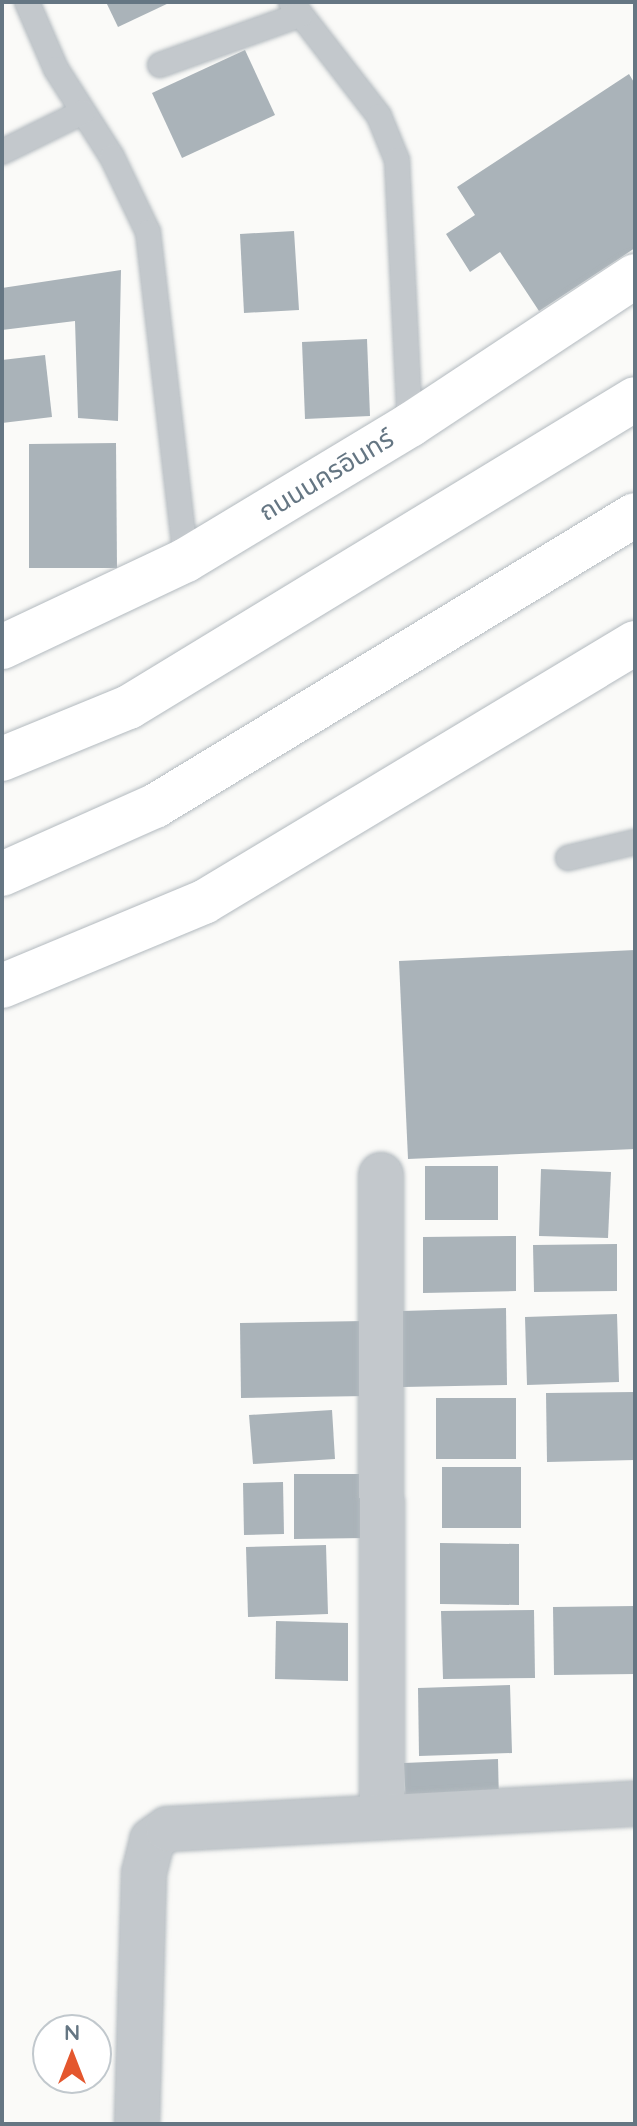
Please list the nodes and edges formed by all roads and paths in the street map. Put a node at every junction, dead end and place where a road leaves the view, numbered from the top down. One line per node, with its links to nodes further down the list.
1 (27, 2): 4 (lane)
2 (296, 9): 3 (lane); 8 (lane)
3 (160, 65)
4 (83, 112): 5 (lane); 10 (lane)
5 (2, 152)
6 (635, 276): 8 (main road, ถนนนครอินทร์)
7 (635, 399): 13 (main road)
8 (410, 425): 10 (main road, ถนนนครอินทร์)
9 (635, 515): 16 (main road)
10 (186, 560): 12 (main road, ถนนนครอินทร์)
11 (635, 643): 17 (main road)
12 (2, 647)
13 (2, 759)
14 (635, 842): 15 (lane)
15 (568, 858)
16 (2, 874)
17 (2, 986)
18 (381, 1175): 20 (street)
19 (635, 1804): 20 (street)
20 (382, 1817): 21 (street)
21 (137, 2124)

